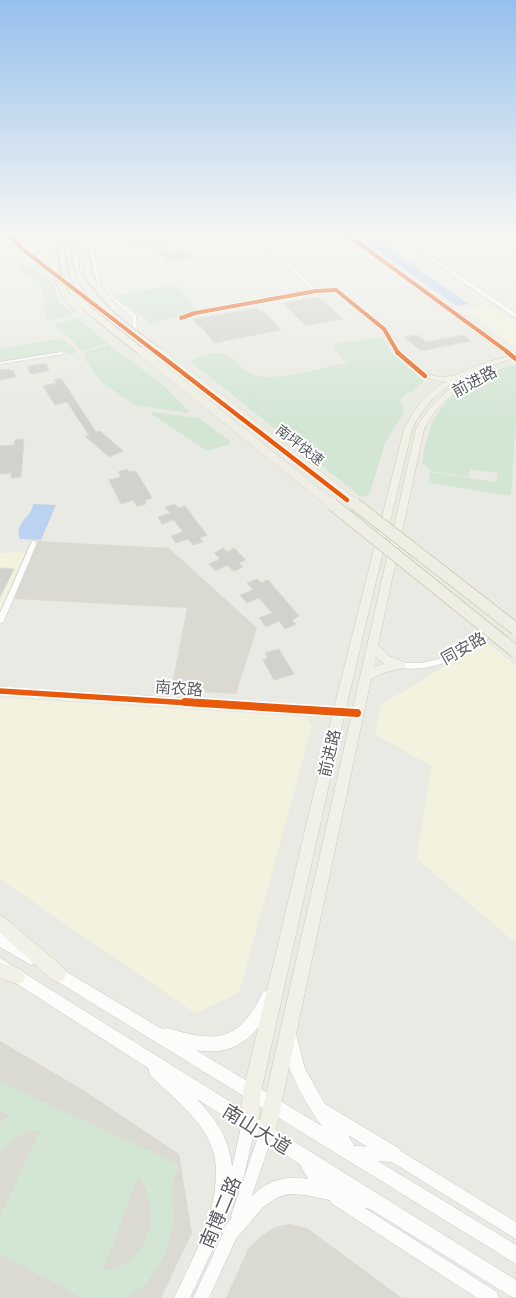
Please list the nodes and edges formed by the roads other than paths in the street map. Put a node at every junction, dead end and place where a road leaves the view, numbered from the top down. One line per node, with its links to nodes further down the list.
1 (66, 297): 14 (highway, bridge)
2 (76, 297): 14 (highway, 南坪快速, bridge)
3 (84, 297): 13 (street)
4 (92, 297): 18 (highway, 南坪快速, bridge)
5 (104, 297): 18 (highway, bridge)
6 (110, 297): 13 (street)
7 (285, 297): 12 (street)
8 (345, 297): 20 (street)
9 (430, 297): 16 (street)
10 (487, 297): 11 (main road)
11 (516, 316)
12 (181, 318)
13 (136, 337): 22 (street)
14 (125, 340): 30 (highway, 南坪快速, bridge)
15 (61, 353): 17 (street)
16 (515, 361): 19 (main road, 前进路)
17 (0, 364)
18 (181, 369): 27 (highway, 南坪快速, bridge)
19 (469, 374): 20 (main road); 21 (main road, 前进路); 29 (main road, 前进路)
20 (425, 376): 21 (main road)
21 (434, 392): 34 (main road, 前进路)
22 (347, 500)
23 (34, 543): 25 (street)
24 (516, 618): 26 (street, 同安路)
25 (0, 621)
26 (503, 625)
27 (516, 629)
28 (495, 630): 31 (street, 同安路)
29 (372, 645): 31 (main road); 32 (main road, 前进路)
30 (516, 652)
31 (400, 665): 32 (main road)
32 (364, 679): 35 (main road, 前进路)
33 (0, 691): 34 (street, 南农路)
34 (338, 712): 35 (street, 南农路); 38 (main road, 前进路)
35 (357, 713): 44 (main road, 前进路)
36 (0, 923): 41 (main road)
37 (0, 939): 41 (main road, 南山大道)
38 (282, 961): 43 (main road); 46 (main road, 前进路)
39 (0, 965): 42 (main road, 南山大道)
40 (0, 970): 42 (main road)
41 (58, 974): 43 (main road, 南山大道)
42 (17, 976): 45 (main road, 南山大道)
43 (147, 1028): 46 (main road, 南山大道)
44 (290, 1028): 47 (main road, 前进路); 48 (main road)
45 (138, 1054): 49 (main road, 南山大道); 56 (main road)
46 (252, 1092): 47 (main road, 南山大道); 49 (main road, 前进路)
47 (274, 1105): 50 (main road, 前进路); 51 (main road, 南山大道)
48 (317, 1105): 51 (main road); 52 (main road)
49 (249, 1124): 50 (main road, 南山大道); 56 (street, 南博二路)
50 (266, 1134): 53 (main road, 南山大道); 56 (street, 南博二路)
51 (351, 1153): 52 (street); 58 (main road, 南山大道)
52 (394, 1156): 57 (street)
53 (303, 1158): 54 (street); 55 (main road, 南山大道)
54 (328, 1193): 55 (main road); 56 (main road); 62 (street)
55 (375, 1202): 59 (main road, 南山大道)
56 (224, 1228): 60 (street, 南博二路); 61 (street, 南博二路)
57 (516, 1231)
58 (516, 1255)
59 (516, 1290)
60 (182, 1298)
61 (201, 1298)
62 (491, 1298)

